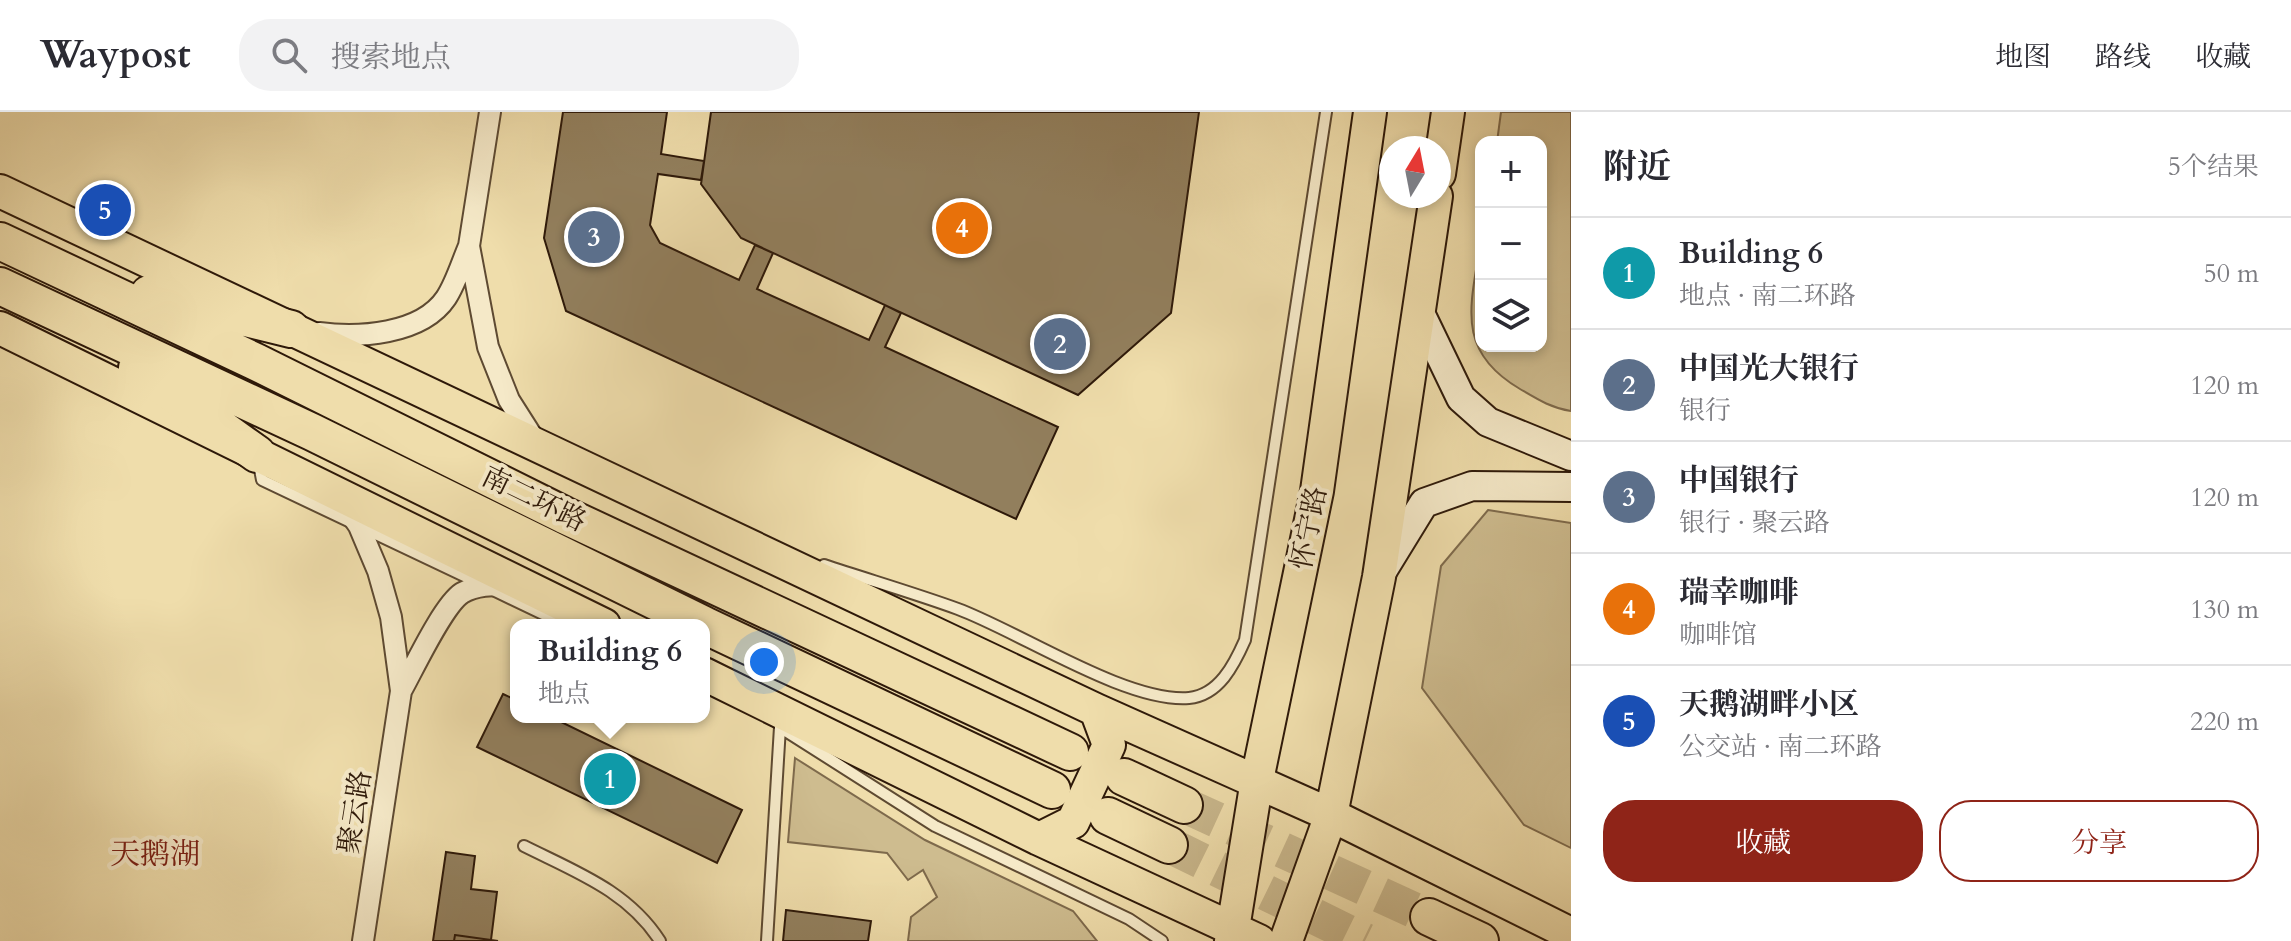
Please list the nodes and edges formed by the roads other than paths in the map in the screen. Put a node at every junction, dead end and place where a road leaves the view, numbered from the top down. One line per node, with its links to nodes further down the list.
1 (490, 112): 9 (street)
2 (1326, 112): 23 (lane)
3 (1370, 112): 38 (main road, 怀宁路)
4 (1448, 112): 5 (main road)
5 (1445, 136)
6 (0, 191): 16 (main road)
7 (1434, 208): 13 (main road)
8 (0, 234): 10 (highway, 南二环路)
9 (469, 246): 16 (street); 17 (street)
10 (16, 249): 11 (highway, 南二环路)
11 (76, 275): 16 (highway); 36 (highway, 南二环路)
12 (11, 293): 14 (highway, 南二环路)
13 (1419, 311): 19 (street); 24 (main road)
14 (67, 318): 18 (highway); 29 (highway, 南二环路)
15 (0, 328): 18 (main road)
16 (291, 329): 17 (main road)
17 (537, 444): 23 (main road)
18 (257, 454): 21 (main road); 22 (lane)
19 (1571, 456)
20 (1571, 487): 24 (street)
21 (336, 493): 22 (street, 聚云路); 26 (main road)
22 (359, 526): 25 (lane); 32 (street, 聚云路)
23 (733, 535): 33 (main road)
24 (1379, 577): 41 (main road)
25 (482, 585): 26 (street); 27 (lane); 32 (street, 聚云路)
26 (523, 585): 28 (main road)
27 (553, 619)
28 (592, 619)
29 (692, 619)
30 (710, 628): 39 (highway, 南二环路)
31 (710, 677): 43 (main road)
32 (401, 691): 51 (street, 聚云路)
33 (1096, 710): 38 (main road); 43 (main road)
34 (767, 721): 35 (lane)
35 (780, 727): 53 (lane); 54 (lane)
36 (1070, 752)
37 (1124, 777): 40 (highway)
38 (1257, 780): 41 (main road); 50 (main road, 怀宁路)
39 (1052, 790)
40 (1184, 805)
41 (1331, 815): 46 (main road); 55 (main road)
42 (1108, 816): 44 (highway)
43 (1039, 839): 50 (main road)
44 (1169, 845)
45 (524, 846): 52 (lane)
46 (1427, 865): 47 (main road); 49 (main road)
47 (1571, 914)
48 (1429, 917): 56 (highway)
49 (1571, 934)
50 (1241, 937)
51 (363, 941)
52 (660, 941)
53 (767, 941)
54 (1162, 941)
55 (1286, 941)
56 (1480, 941)

